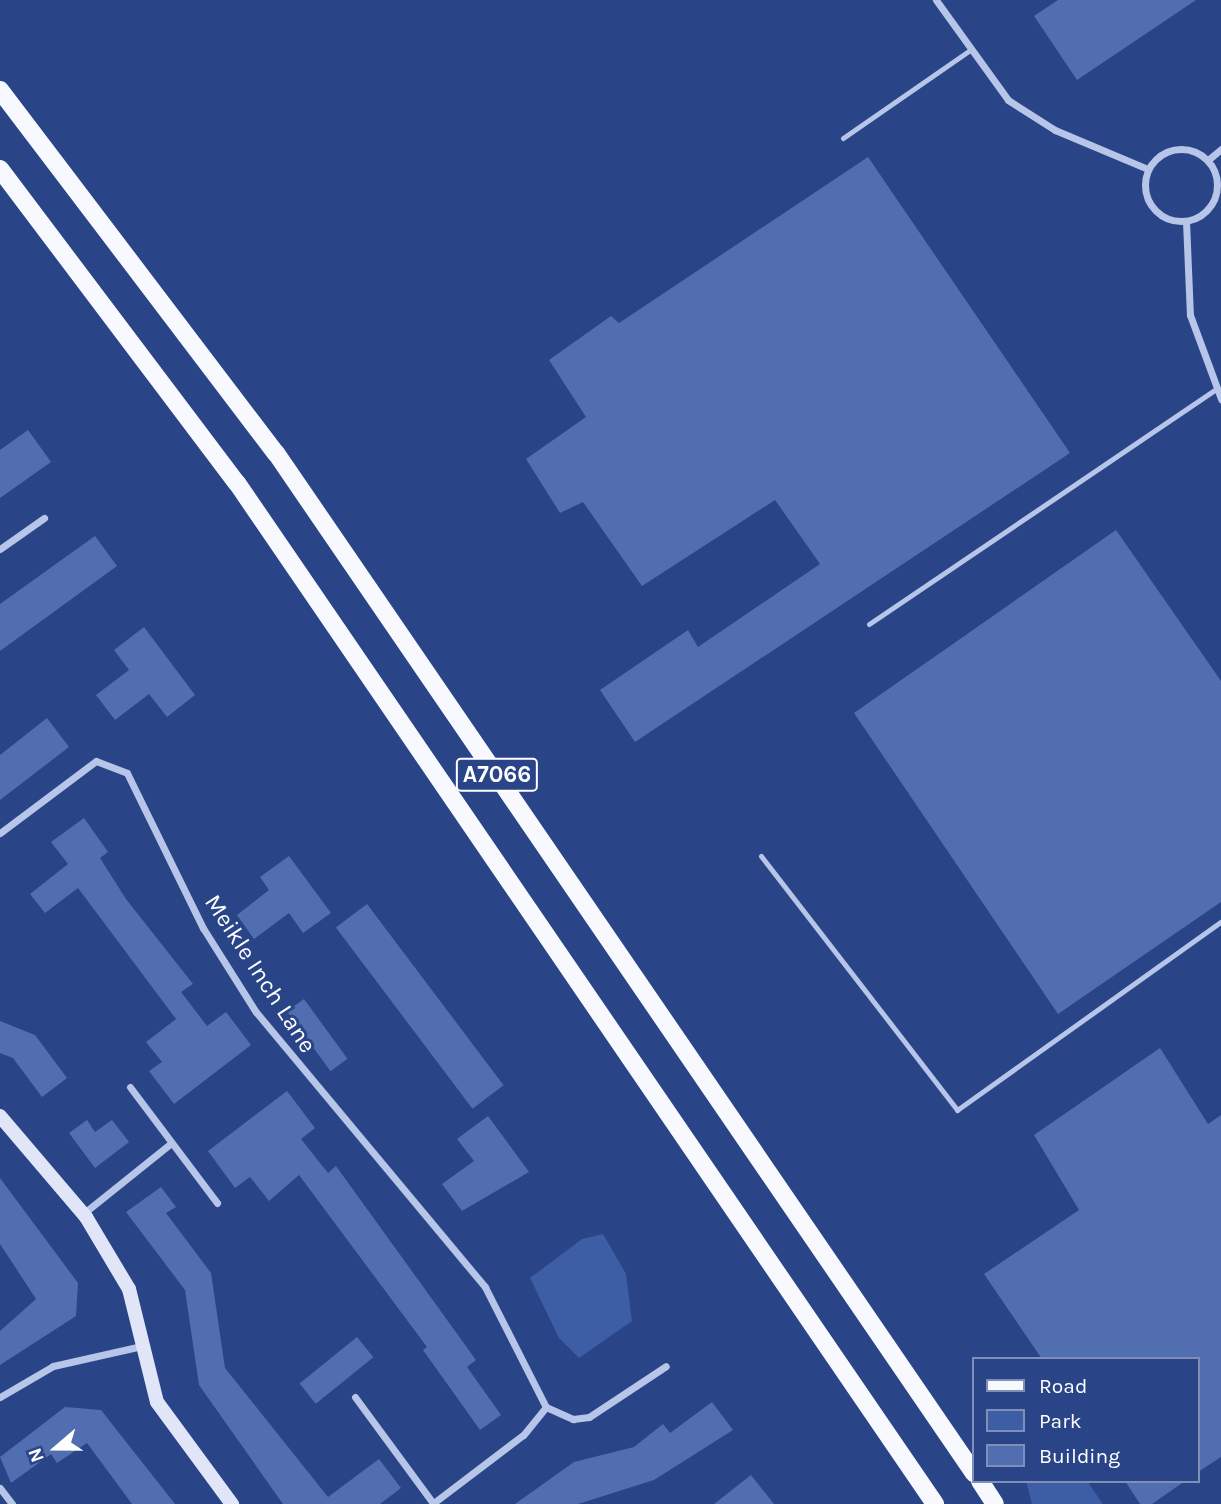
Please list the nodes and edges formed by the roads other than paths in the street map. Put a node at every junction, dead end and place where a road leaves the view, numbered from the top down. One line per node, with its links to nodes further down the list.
1 (936, 0): 2 (street)
2 (970, 50): 4 (lane); 8 (street)
3 (0, 90): 28 (main road, A7066)
4 (843, 138)
5 (1221, 149): 6 (street)
6 (1208, 160): 8 (street); 9 (street)
7 (0, 169): 34 (main road, A7066)
8 (1148, 169): 9 (street)
9 (1186, 221): 10 (street)
10 (1215, 390): 11 (street); 14 (lane)
11 (1221, 400)
12 (44, 518): 13 (street)
13 (0, 550)
14 (869, 624)
15 (0, 833): 27 (street, Meikle Inch Lane)
16 (761, 856): 17 (lane)
17 (1221, 922)
18 (130, 1087): 20 (street)
19 (0, 1116): 22 (street)
20 (169, 1145): 21 (street); 22 (street)
21 (217, 1203)
22 (83, 1213): 23 (street)
23 (142, 1346): 25 (street); 33 (street)
24 (666, 1366): 27 (street)
25 (0, 1397)
26 (355, 1397): 31 (street)
27 (546, 1407): 31 (street)
28 (972, 1470)
29 (981, 1483): 35 (main road)
30 (0, 1488): 32 (street)
31 (433, 1503)
32 (12, 1504)
33 (232, 1504)
34 (935, 1504)
35 (995, 1504)

